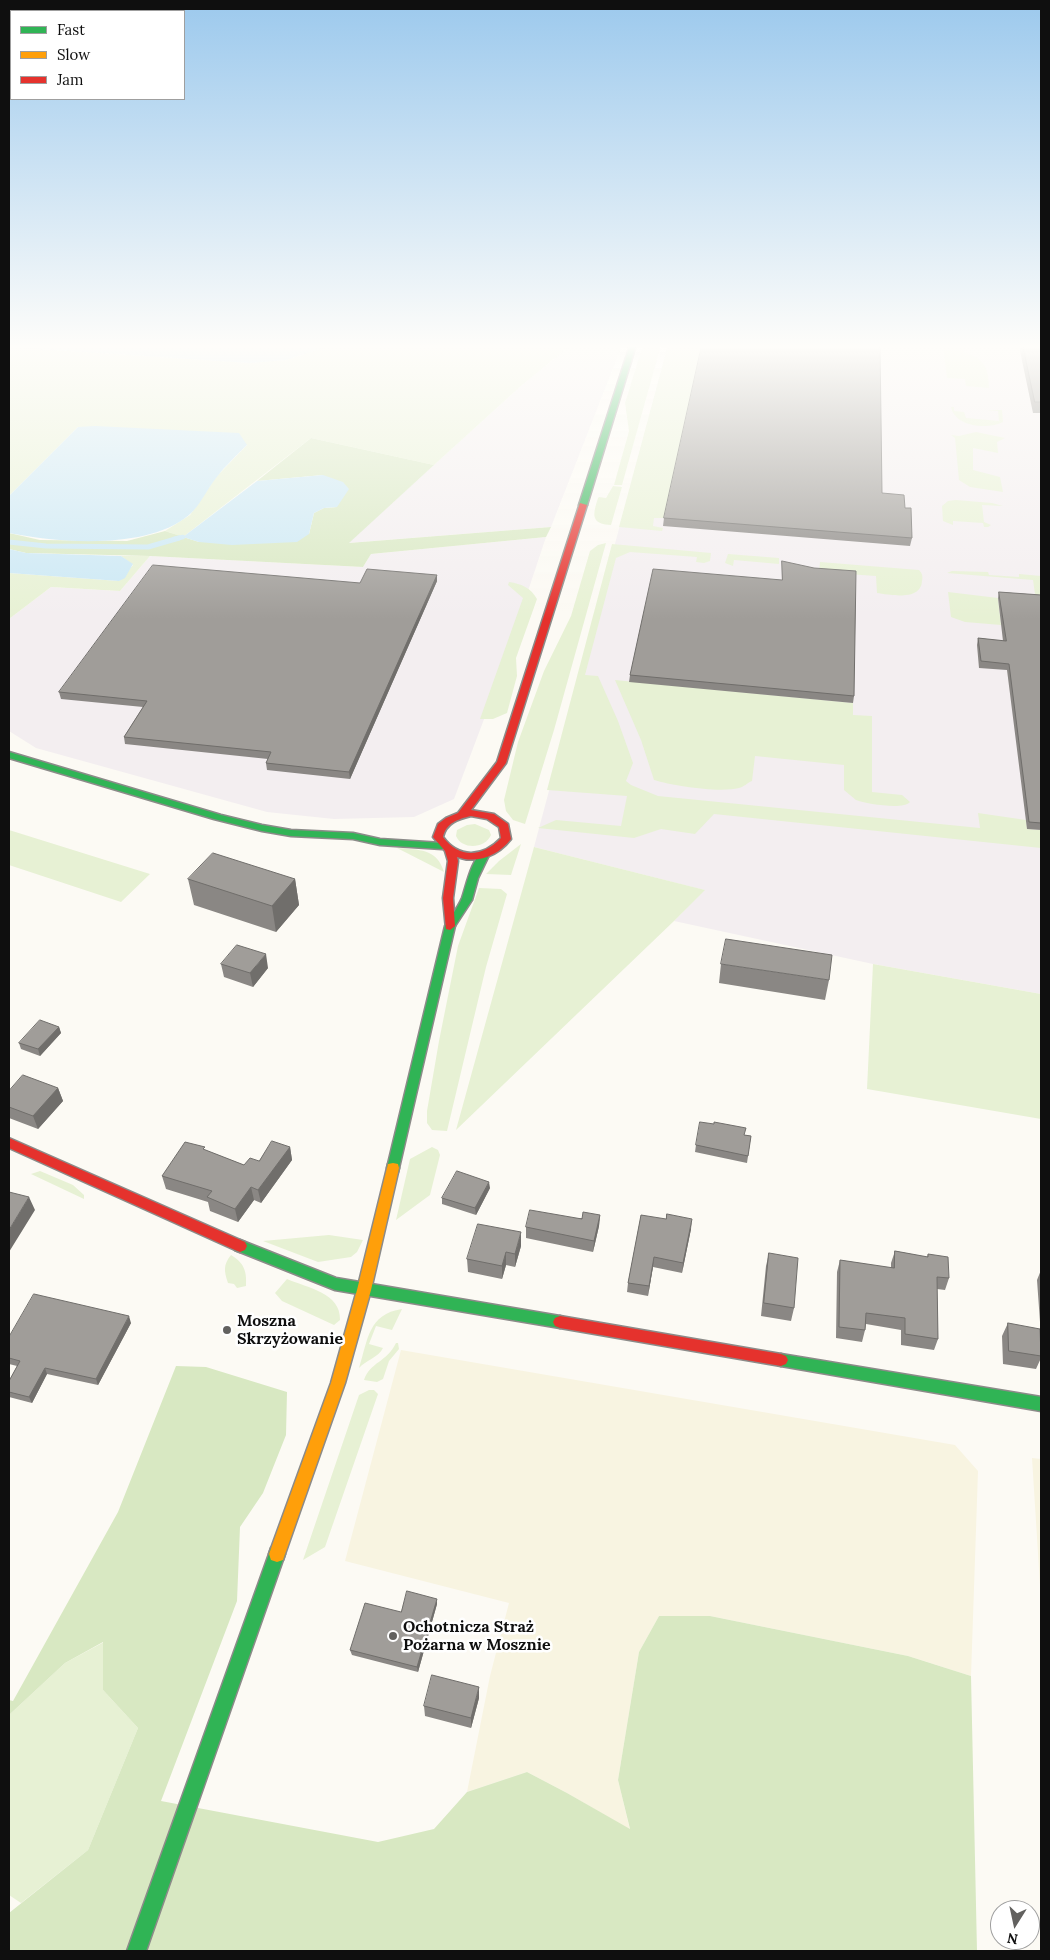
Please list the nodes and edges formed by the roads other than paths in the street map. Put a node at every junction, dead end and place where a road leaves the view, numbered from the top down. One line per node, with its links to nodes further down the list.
1 (605, 436): 3 (street)
2 (9, 755): 11 (street)
3 (501, 763): 4 (street); 6 (street)
4 (504, 778)
5 (497, 802): 7 (street)
6 (462, 814): 7 (street); 8 (street)
7 (497, 820): 13 (street)
8 (442, 825): 9 (street); 12 (street)
9 (430, 827)
10 (380, 830): 11 (street)
11 (353, 836): 12 (street)
12 (445, 848): 13 (street); 14 (street)
13 (484, 855): 14 (street)
14 (450, 926): 16 (street)
15 (9, 1143): 16 (street)
16 (364, 1290): 17 (street); 18 (street)
17 (1041, 1404)
18 (136, 1951)

